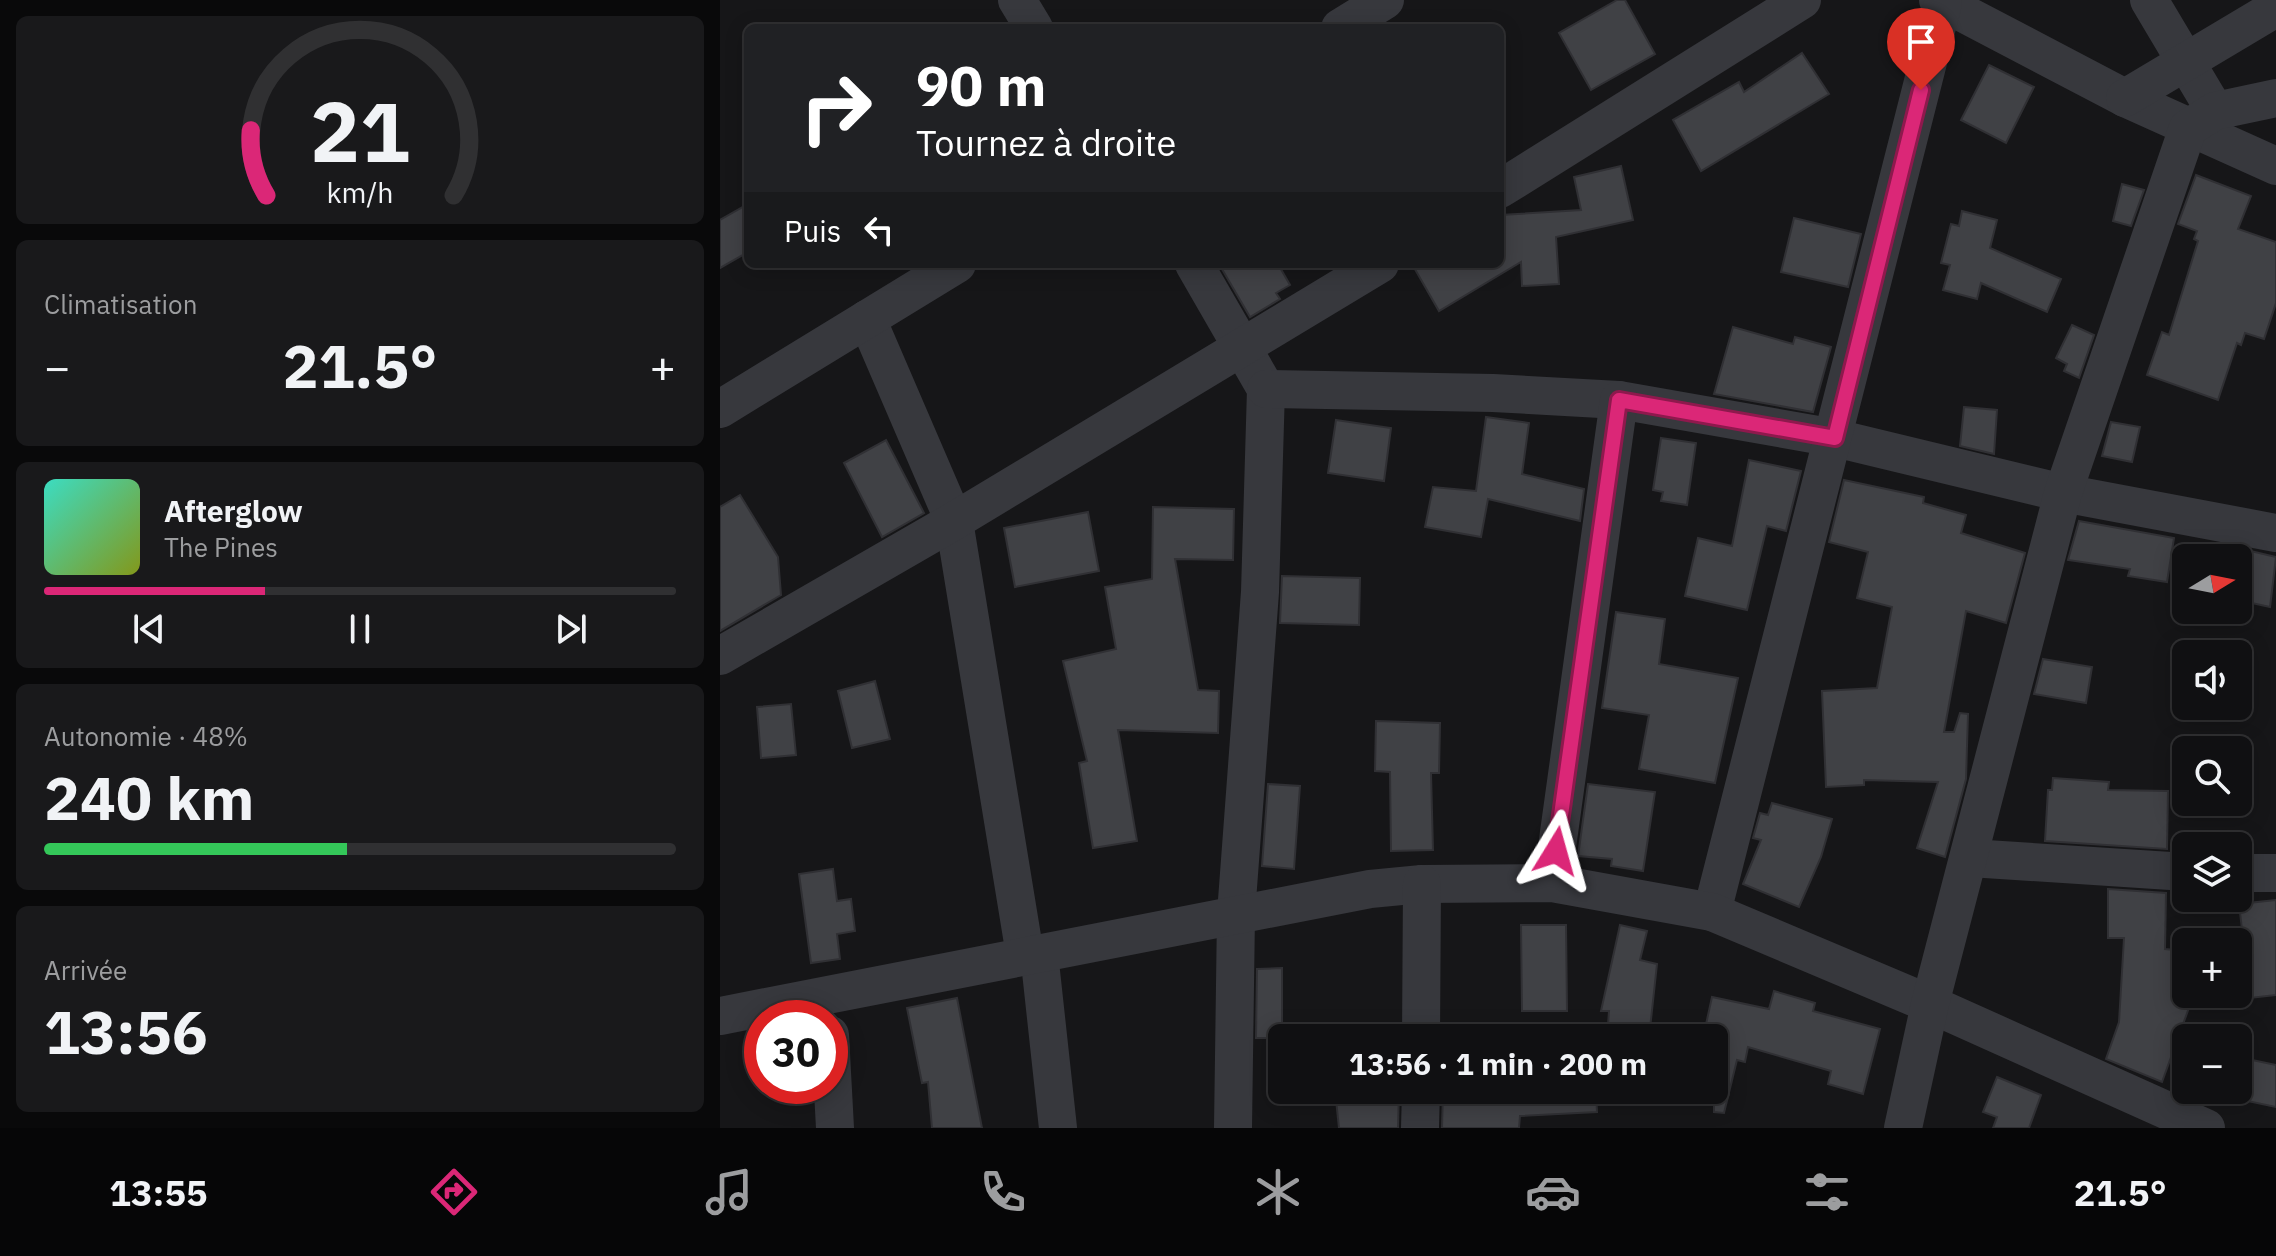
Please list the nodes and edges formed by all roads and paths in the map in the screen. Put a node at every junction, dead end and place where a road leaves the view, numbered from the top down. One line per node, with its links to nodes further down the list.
1 (1017, 0): 7 (street)
2 (1385, 0): 8 (street)
3 (1802, 0): 14 (street)
4 (2149, 0): 9 (street)
5 (1941, 1): 10 (street); 23 (street)
6 (2276, 8): 9 (street)
7 (1032, 24)
8 (1346, 24)
9 (2186, 62): 10 (street); 12 (street)
10 (2125, 98): 12 (street)
11 (2276, 98): 12 (street)
12 (2201, 119): 13 (street); 24 (street)
13 (2276, 166)
14 (1504, 186)
15 (950, 268): 18 (street)
16 (1196, 268): 19 (street)
17 (1374, 268): 19 (street)
18 (867, 319): 22 (street); 25 (street)
19 (1245, 349): 20 (street); 25 (street)
20 (1266, 389): 21 (street); 35 (street)
21 (1619, 400): 23 (street); 32 (street)
22 (720, 409)
23 (1835, 438): 24 (street); 34 (street)
24 (2063, 493): 26 (street); 28 (street)
25 (954, 521): 27 (street); 36 (street)
26 (2276, 533)
27 (720, 656)
28 (1970, 858): 29 (street); 38 (street)
29 (2172, 871)
30 (2252, 873): 31 (street)
31 (2276, 873)
32 (1552, 883): 33 (street); 34 (street)
33 (1422, 884): 35 (street); 41 (street)
34 (1712, 912): 38 (street)
35 (1236, 914): 36 (street); 46 (street)
36 (1032, 954): 37 (street); 45 (street)
37 (848, 1003)
38 (1930, 1004): 48 (street); 49 (street)
39 (744, 1014): 40 (street)
40 (720, 1016)
41 (1421, 1024)
42 (834, 1104): 44 (street)
43 (1421, 1104): 47 (street)
44 (835, 1128)
45 (1058, 1128)
46 (1233, 1128)
47 (1420, 1128)
48 (1903, 1128)
49 (2206, 1128)

